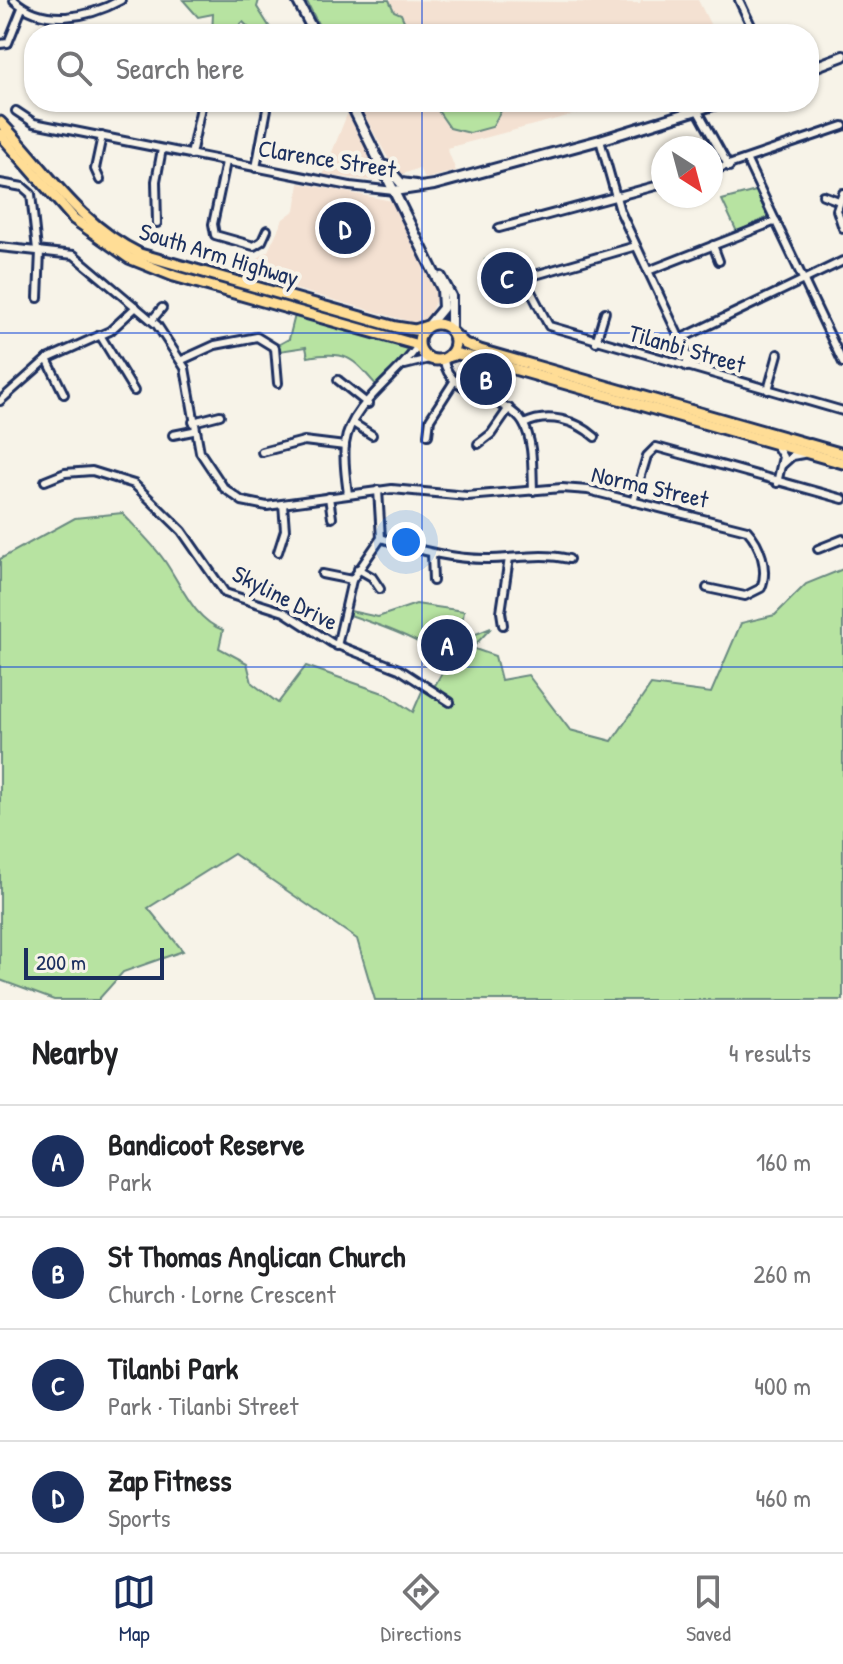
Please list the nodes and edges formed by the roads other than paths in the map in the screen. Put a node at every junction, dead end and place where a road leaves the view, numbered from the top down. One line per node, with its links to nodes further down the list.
1 (14, 0): 6 (street)
2 (121, 0): 7 (street)
3 (297, 0): 8 (main road)
4 (739, 0): 9 (street)
5 (94, 1): 7 (street)
6 (22, 8): 7 (street); 10 (street)
7 (97, 9)
8 (310, 24)
9 (750, 24)
10 (0, 44)
11 (843, 56): 12 (main road)
12 (819, 65)
13 (16, 111): 22 (street, Clarence Street)
14 (200, 112): 25 (street)
15 (266, 112): 30 (street)
16 (355, 112): 26 (main road)
17 (695, 112): 23 (main road, Clarence Street)
18 (699, 112): 29 (street)
19 (0, 122): 63 (main road, South Arm Highway)
20 (843, 126): 27 (street)
21 (0, 134): 68 (main road, South Arm Highway)
22 (102, 136): 24 (street, Clarence Street); 33 (street)
23 (600, 140): 35 (main road, Clarence Street); 41 (street)
24 (162, 149): 25 (street, Clarence Street); 45 (street)
25 (191, 155): 28 (street, Clarence Street)
26 (377, 156): 32 (main road); 35 (main road)
27 (747, 161): 29 (street); 44 (street)
28 (226, 162): 30 (street, Clarence Street); 48 (street)
29 (729, 167): 31 (street)
30 (256, 168): 37 (street, Clarence Street)
31 (723, 168)
32 (383, 170): 37 (street); 38 (main road)
33 (100, 180)
34 (0, 183): 52 (street)
35 (434, 185): 38 (main road, Clarence Street); 43 (main road)
36 (651, 187): 41 (street)
37 (367, 188): 38 (street, Clarence Street)
38 (394, 191): 43 (main road)
39 (843, 193): 42 (street)
40 (823, 195): 42 (street)
41 (615, 197): 46 (street); 50 (street)
42 (839, 201): 47 (street)
43 (404, 208): 55 (main road)
44 (776, 221): 49 (street); 57 (street)
45 (157, 223)
46 (499, 228)
47 (843, 228)
48 (267, 230)
49 (713, 245): 53 (street); 56 (street)
50 (636, 246): 56 (street); 67 (street, Tilanbi Street)
51 (0, 247): 52 (street, Norma Street)
52 (38, 250): 58 (street); 59 (street, Norma Street)
53 (719, 261)
54 (843, 261): 57 (street)
55 (435, 270): 63 (main road); 64 (main road)
56 (648, 271): 66 (street)
57 (804, 281): 66 (street); 74 (street)
58 (38, 298)
59 (136, 307): 62 (street, Norma Street); 65 (street)
60 (162, 308): 62 (street)
61 (605, 312): 67 (street, Tilanbi Street)
62 (152, 320): 73 (street, Norma Street)
63 (428, 326): 64 (main road); 68 (main road)
64 (452, 331): 70 (main road); 101 (main road)
65 (100, 335): 71 (street); 81 (street)
66 (680, 339): 75 (street)
67 (596, 342): 75 (street, Tilanbi Street)
68 (418, 345): 72 (main road); 76 (street)
69 (778, 354): 80 (street, Tilanbi Street)
70 (446, 358): 72 (main road); 78 (street); 96 (main road)
71 (47, 359): 82 (street); 83 (street)
72 (429, 359): 76 (street)
73 (182, 360): 79 (street); 88 (street, Norma Street)
74 (843, 363)
75 (687, 367): 80 (street, Tilanbi Street)
76 (401, 368): 84 (street)
77 (338, 380): 84 (street)
78 (455, 380): 85 (street); 94 (street)
79 (278, 383)
80 (768, 390): 86 (street, Tilanbi Street)
81 (134, 391)
82 (64, 394)
83 (0, 401)
84 (368, 404): 89 (street)
85 (509, 408): 90 (street); 97 (street)
86 (843, 411)
87 (220, 415): 88 (street)
88 (193, 422): 91 (street, Norma Street)
89 (353, 423): 93 (street); 98 (street)
90 (524, 424): 95 (street); 107 (street)
91 (193, 431): 92 (street); 112 (street, Norma Street)
92 (173, 435)
93 (372, 435)
94 (428, 435)
95 (595, 437)
96 (773, 443): 100 (main road); 103 (street)
97 (478, 444)
98 (345, 446): 99 (street); 108 (street)
99 (262, 452)
100 (808, 453): 102 (main road); 103 (street)
101 (843, 454)
102 (843, 463)
103 (782, 465): 105 (street)
104 (45, 481): 128 (street, Skyline Drive)
105 (777, 483): 110 (street); 111 (street)
106 (378, 490): 107 (street, Norma Street); 108 (street, Norma Street); 114 (street)
107 (533, 491): 111 (street, Norma Street)
108 (348, 494): 109 (street, Norma Street)
109 (329, 497): 112 (street, Norma Street); 113 (street)
110 (843, 499)
111 (633, 502): 125 (street, Norma Street)
112 (283, 504): 117 (street)
113 (332, 518)
114 (381, 538): 118 (street); 121 (street)
115 (843, 539): 116 (street)
116 (818, 549)
117 (278, 552)
118 (432, 553): 119 (street); 124 (street)
119 (509, 558): 120 (street); 127 (street)
120 (569, 559)
121 (358, 569): 123 (street); 126 (street)
122 (322, 574): 123 (street)
123 (352, 580): 128 (street)
124 (433, 581)
125 (707, 588)
126 (380, 589)
127 (503, 625)
128 (337, 646): 129 (street, Skyline Drive)
129 (450, 702)

